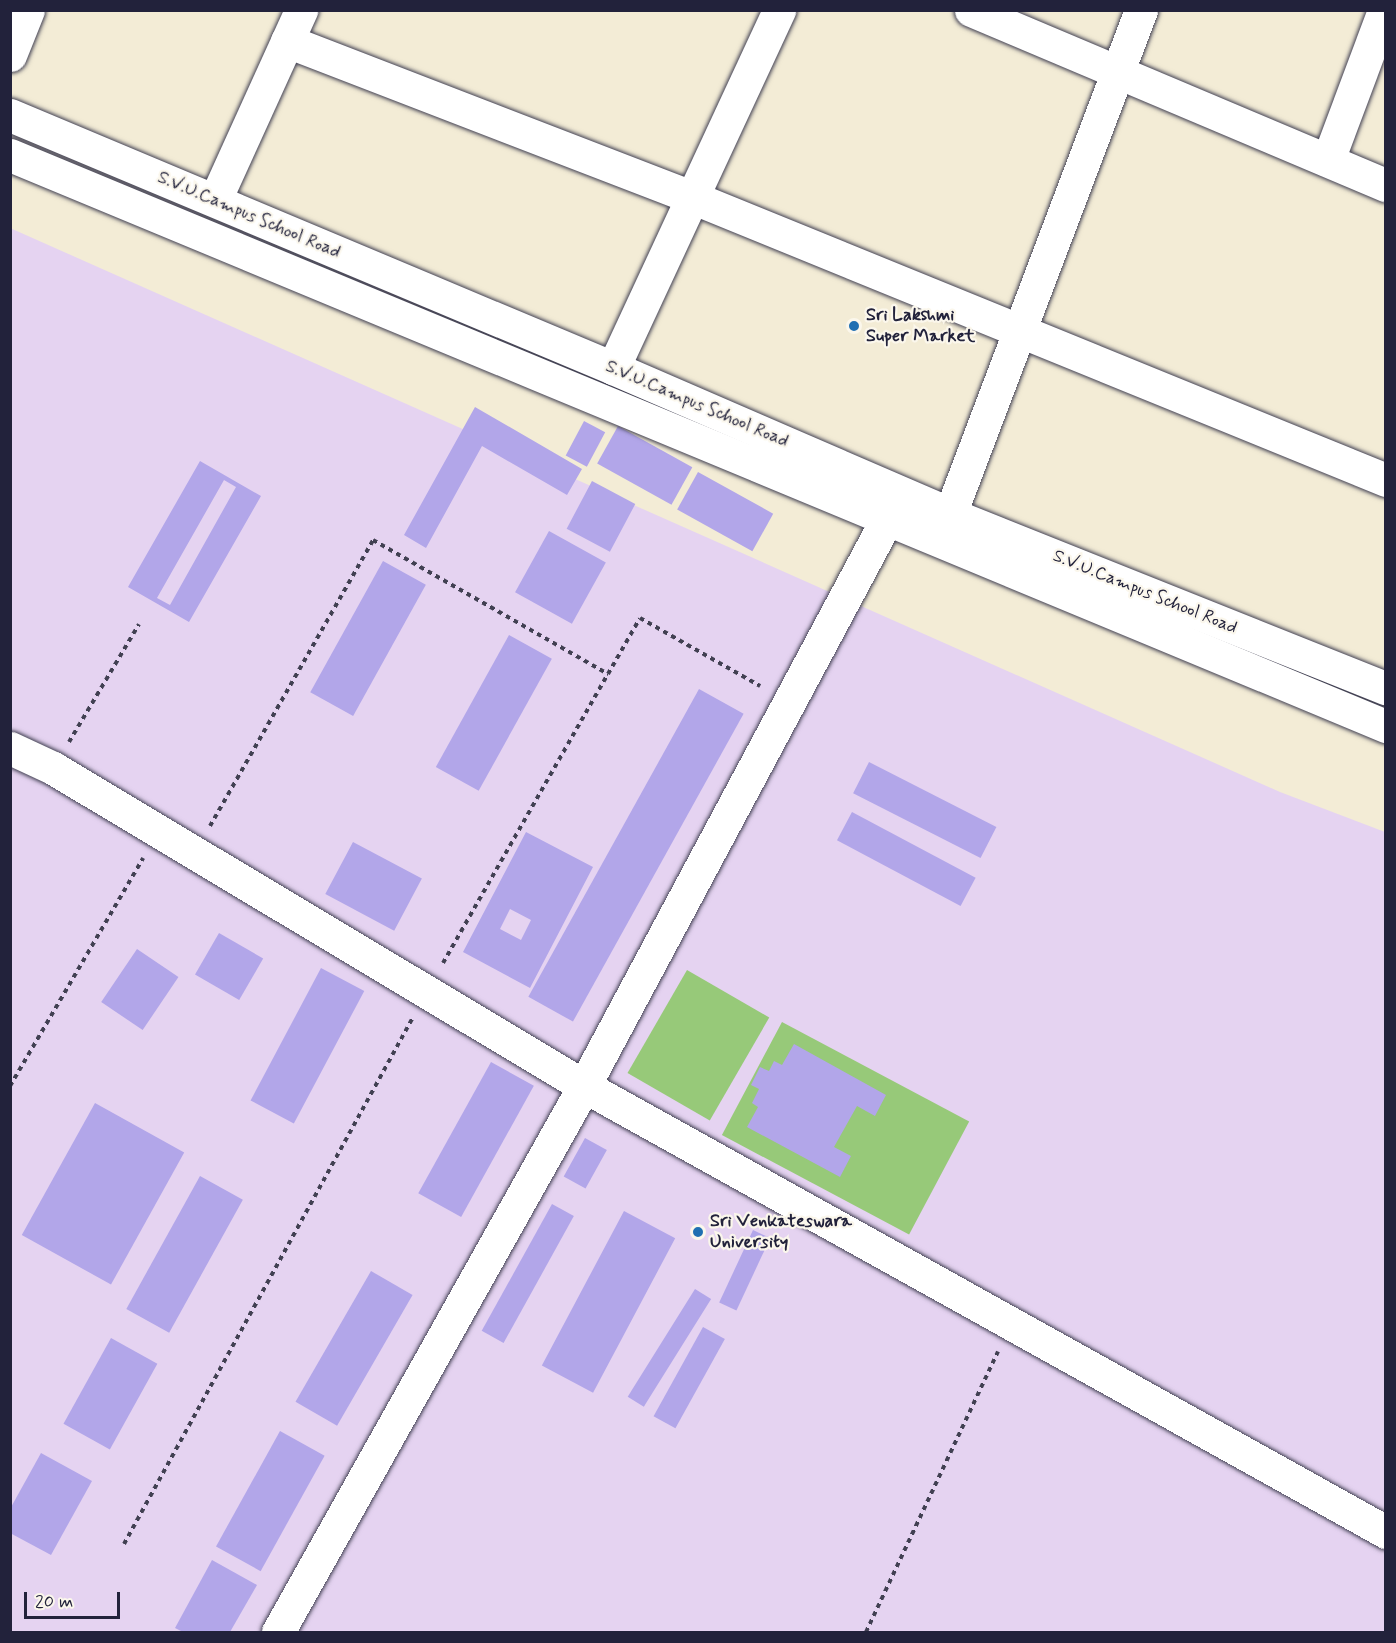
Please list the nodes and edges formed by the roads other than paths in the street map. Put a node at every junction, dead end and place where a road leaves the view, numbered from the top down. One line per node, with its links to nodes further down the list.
1 (28, 10): 8 (street)
2 (300, 10): 7 (street)
3 (778, 10): 14 (street)
4 (971, 10): 9 (street)
5 (1141, 10): 9 (street)
6 (1384, 10): 12 (street)
7 (287, 41): 14 (street); 15 (street)
8 (10, 55)
9 (1117, 72): 12 (street); 16 (street)
10 (10, 115): 15 (street, S.V.U.Campus School Road)
11 (10, 155): 20 (street, S.V.U.Campus School Road)
12 (1328, 160): 13 (street)
13 (1386, 185)
14 (694, 198): 16 (street); 17 (street)
15 (215, 200): 17 (street, S.V.U.Campus School Road)
16 (1019, 331): 18 (street); 19 (street)
17 (613, 368): 19 (street, S.V.U.Campus School Road)
18 (1386, 480)
19 (950, 514): 21 (street, S.V.U.Campus School Road)
20 (887, 519): 22 (street, S.V.U.Campus School Road); 24 (street)
21 (1386, 688)
22 (1386, 726)
23 (10, 748): 24 (street)
24 (584, 1086): 25 (street); 26 (street)
25 (1386, 1532)
26 (278, 1632)

